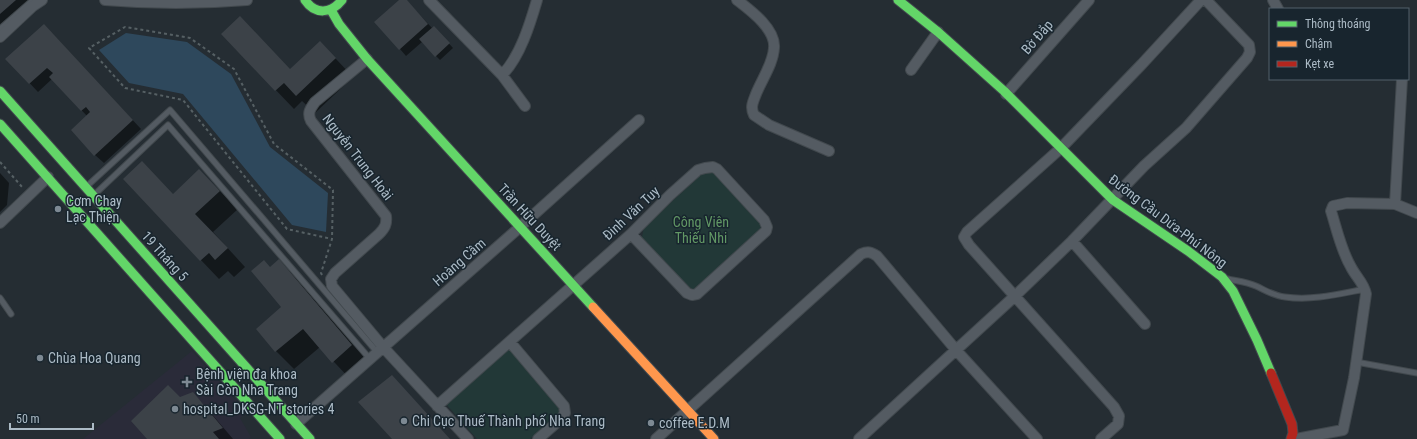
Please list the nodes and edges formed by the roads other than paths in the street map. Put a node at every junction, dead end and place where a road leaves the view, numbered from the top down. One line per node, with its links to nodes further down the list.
1 (32, 0): 15 (lane)
2 (42, 0): 17 (street)
3 (105, 0): 4 (street)
4 (247, 0)
5 (305, 0): 14 (street)
6 (342, 0): 14 (street)
7 (429, 0): 20 (street)
8 (537, 0): 20 (street)
9 (737, 0): 28 (street)
10 (898, 0): 16 (street, Đường Cầu Dứa-Phú Nông)
11 (1089, 0): 23 (street, Bờ Đắp)
12 (1201, 0): 27 (street)
13 (1206, 0): 32 (street)
14 (331, 10): 18 (street, Trần Hữu Duyệt)
15 (0, 29)
16 (938, 32): 19 (street); 23 (street, Đường Cầu Dứa-Phú Nông)
17 (0, 37)
18 (367, 59): 36 (street, Trần Hữu Duyệt); 48 (street, Nguyễn Trung Hoài)
19 (911, 70)
20 (502, 75): 24 (street)
21 (1402, 80): 33 (street)
22 (0, 91): 29 (street, 19 Tháng 5)
23 (1006, 94): 27 (street, Đường Cầu Dứa-Phú Nông)
24 (525, 106)
25 (639, 120): 36 (street, Hoàng Cầm)
26 (0, 124): 29 (street, 19 Tháng 5)
27 (1062, 148): 32 (street, Đường Cầu Dứa-Phú Nông); 42 (street)
28 (829, 151)
29 (56, 171): 30 (street, 19 Tháng 5); 35 (street); 53 (street, 19 Tháng 5)
30 (85, 187): 31 (street, 19 Tháng 5); 48 (lane)
31 (93, 196): 48 (lane); 53 (street, 19 Tháng 5)
32 (1113, 200): 38 (street); 39 (street, Đường Cầu Dứa-Phú Nông)
33 (1395, 204): 34 (street); 41 (street)
34 (1417, 213)
35 (0, 223)
36 (520, 227): 40 (street, Trần Hữu Duyệt); 48 (street, Hoàng Cầm)
37 (631, 234): 37 (street, Đinh Văn Tuy); 40 (street, Đinh Văn Tuy)
38 (1072, 241): 42 (street); 45 (street)
39 (1222, 278): 41 (lane); 63 (street, Đường Cầu Dứa-Phú Nông)
40 (573, 285): 46 (street, Đinh Văn Tuy); 52 (street, Trần Hữu Duyệt)
41 (1365, 289): 49 (street)
42 (1015, 296): 47 (street); 62 (street)
43 (0, 298): 44 (lane)
44 (11, 314)
45 (1145, 324)
46 (510, 342): 51 (street, Đinh Văn Tuy); 57 (street)
47 (956, 350): 52 (street); 60 (street); 61 (street)
48 (377, 353): 51 (street); 53 (street, Hoàng Cầm)
49 (1356, 362): 50 (lane); 54 (street)
50 (1417, 374)
51 (437, 406): 56 (street)
52 (688, 411): 58 (street); 59 (street, Trần Hữu Duyệt)
53 (285, 434): 55 (street, 19 Tháng 5)
54 (1345, 434): 64 (street)
55 (310, 439)
56 (468, 439)
57 (538, 439)
58 (656, 439)
59 (714, 439)
60 (860, 439)
61 (1037, 439)
62 (1101, 439)
63 (1291, 439)
64 (1296, 439)

